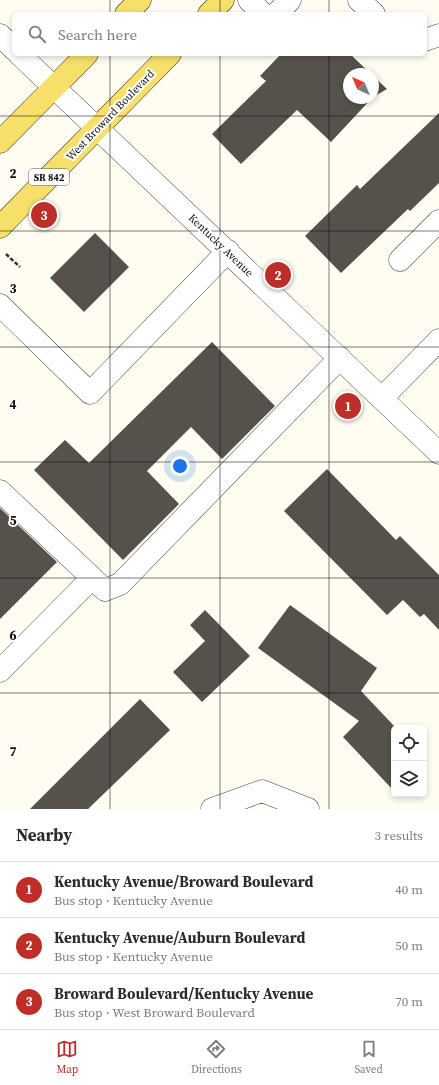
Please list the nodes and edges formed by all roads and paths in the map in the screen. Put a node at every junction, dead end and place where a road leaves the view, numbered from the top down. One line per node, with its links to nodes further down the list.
1 (140, 0): 6 (main road)
2 (223, 0): 7 (main road)
3 (249, 0): 8 (street)
4 (290, 0): 9 (street)
5 (359, 0): 10 (street)
6 (128, 12)
7 (211, 12)
8 (261, 12)
9 (278, 12)
10 (372, 12)
11 (0, 35): 14 (street)
12 (439, 35): 13 (street)
13 (427, 39)
14 (12, 47)
15 (22, 56): 18 (street, Kentucky Avenue)
16 (85, 56): 18 (main road)
17 (168, 56): 19 (main road, West Broward Boulevard / SR 842)
18 (54, 88): 19 (street, Kentucky Avenue); 20 (main road)
19 (98, 127): 22 (main road, West Broward Boulevard / SR 842); 23 (street, Kentucky Avenue)
20 (0, 142)
21 (439, 221): 25 (street)
22 (0, 227)
23 (228, 251): 27 (street); 29 (street, Kentucky Avenue)
24 (6, 254): 26 (path)
25 (400, 260)
26 (20, 267)
27 (0, 305)
28 (439, 340): 30 (street)
29 (340, 358): 30 (street, Kentucky Avenue); 33 (street)
30 (382, 398): 31 (street, Kentucky Avenue)
31 (439, 453)
32 (0, 491): 33 (street)
33 (92, 578): 34 (street)
34 (0, 671)
35 (212, 809): 36 (street)
36 (308, 809)

